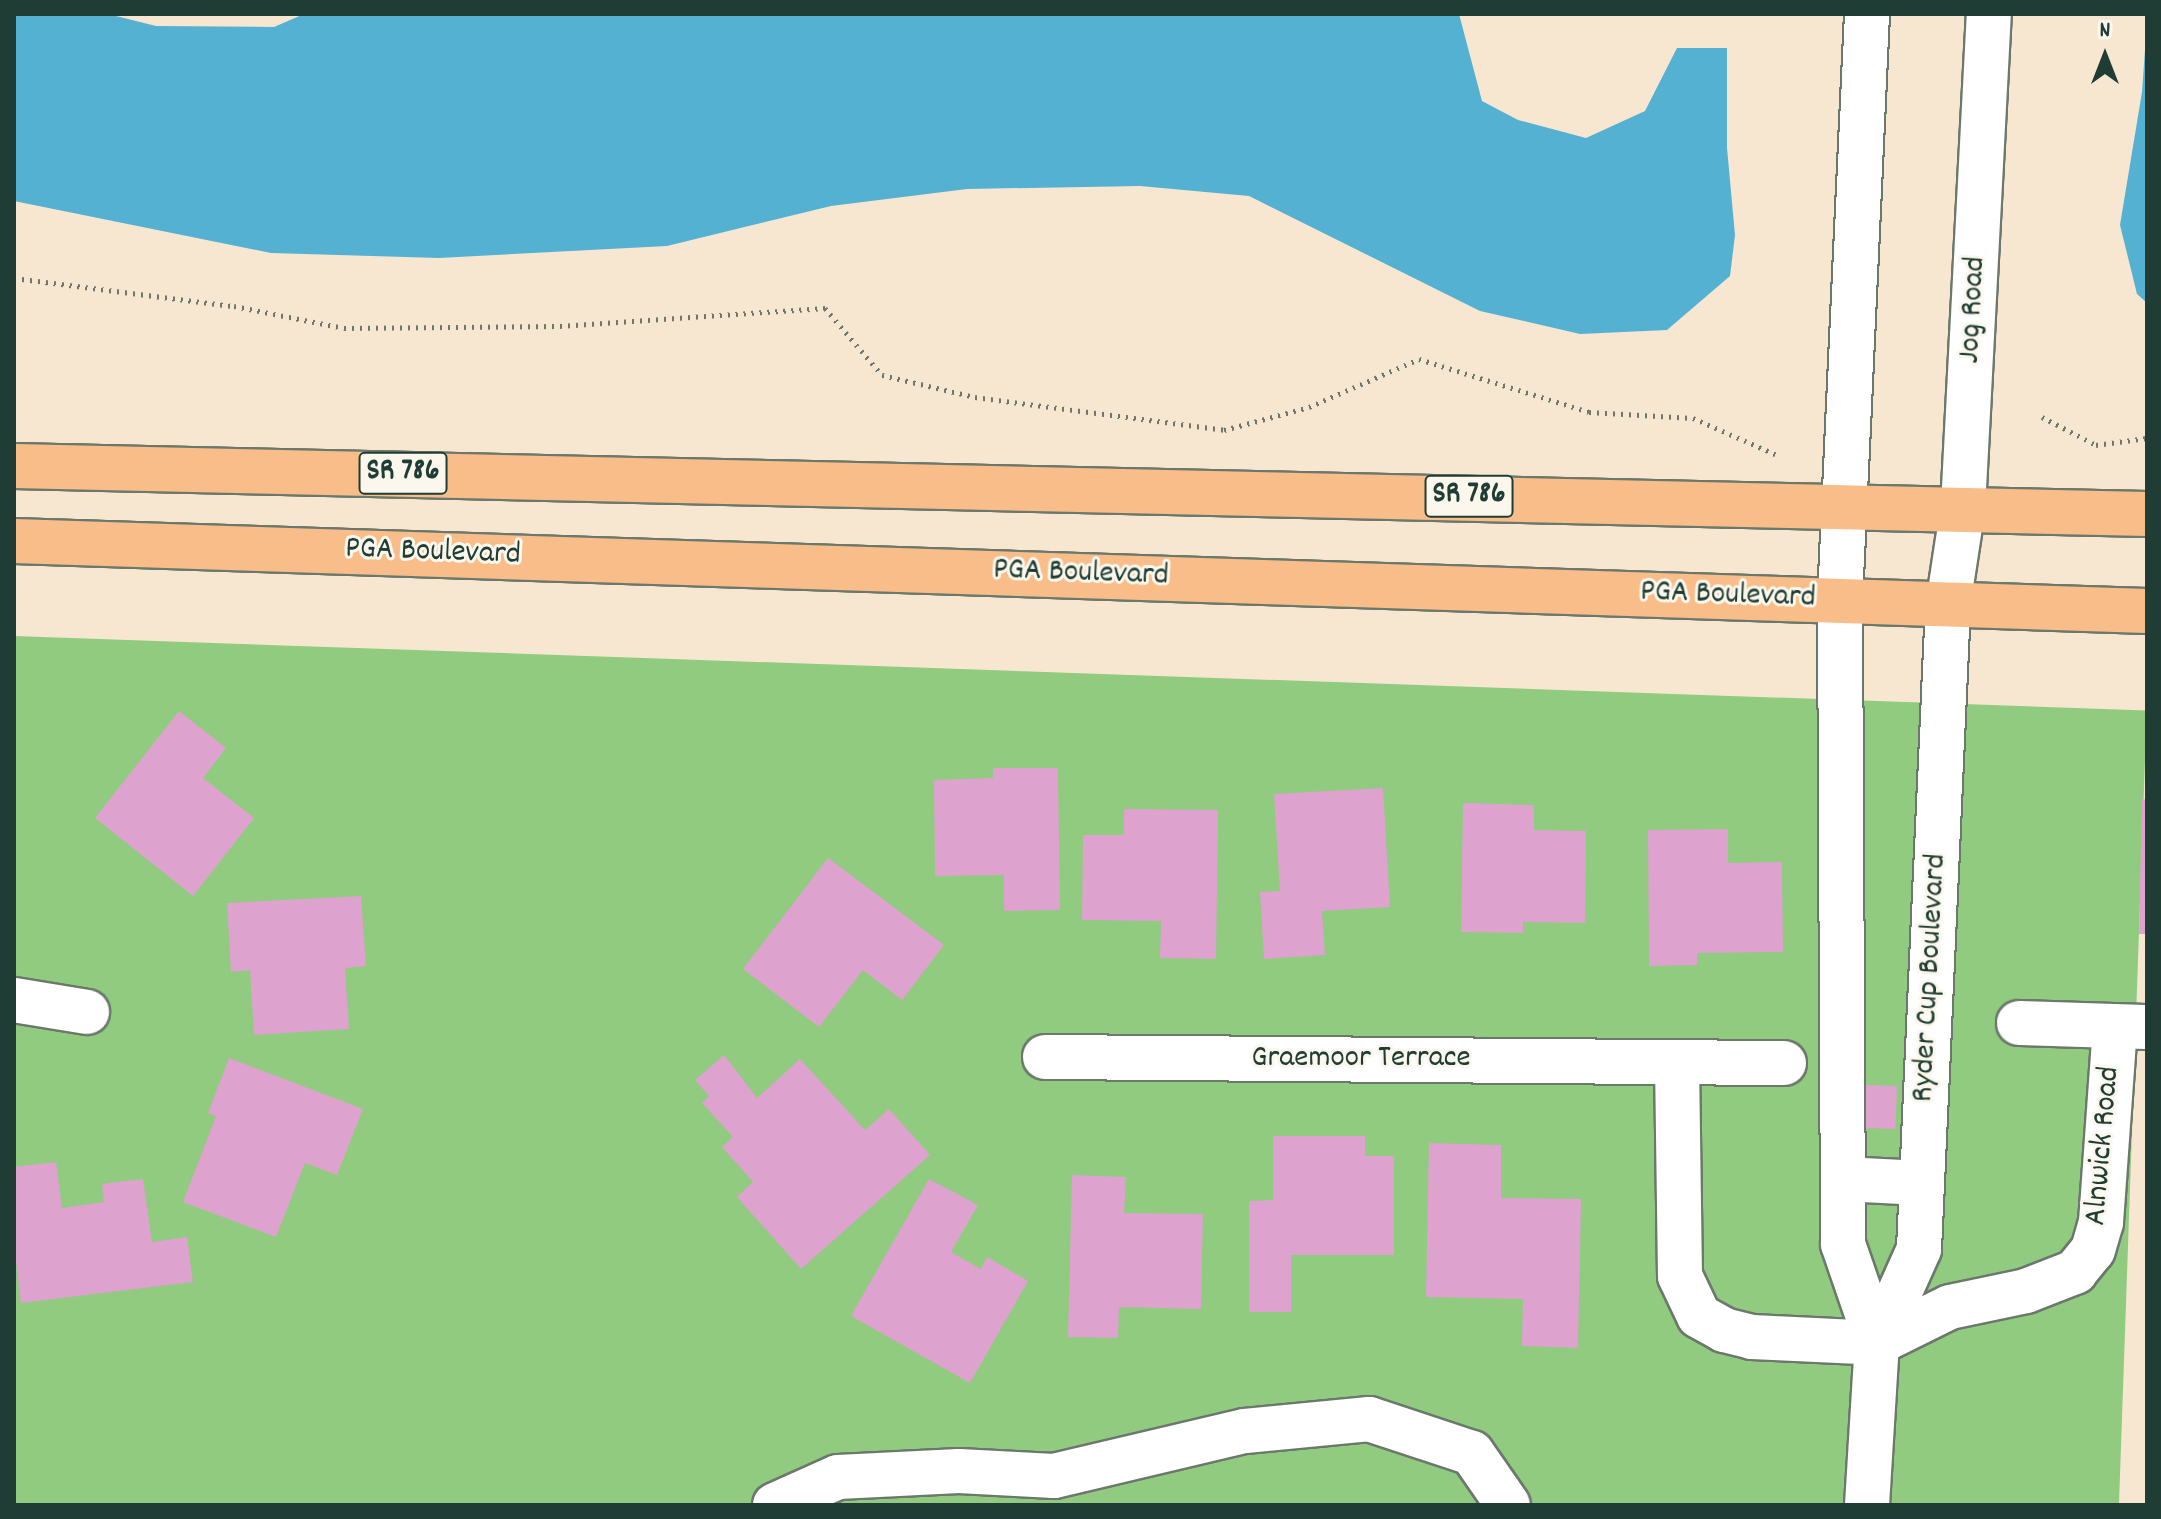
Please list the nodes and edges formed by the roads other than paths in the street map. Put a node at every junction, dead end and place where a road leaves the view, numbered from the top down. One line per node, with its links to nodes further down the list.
1 (1867, 14): 4 (street)
2 (1989, 14): 5 (street, Jog Road)
3 (14, 466): 4 (main road, SR 786)
4 (1843, 504): 5 (main road, SR 786); 8 (street)
5 (1963, 507): 6 (main road, SR 786); 9 (street, Jog Road)
6 (2147, 514)
7 (14, 541): 8 (main road, PGA Boulevard)
8 (1840, 600): 9 (main road, PGA Boulevard); 12 (street, Ryder Cup Boulevard)
9 (1948, 605): 10 (main road, PGA Boulevard); 20 (street, Ryder Cup Boulevard)
10 (2147, 611)
11 (14, 1000): 13 (street)
12 (1842, 1005): 19 (street, Ryder Cup Boulevard); 21 (street, Ryder Cup Boulevard)
13 (87, 1012)
14 (2019, 1023): 15 (street)
15 (2131, 1027): 22 (street, Alnwick Road)
16 (1045, 1057): 17 (street, Graemoor Terrace)
17 (1677, 1062): 18 (street, Graemoor Terrace); 22 (street)
18 (1784, 1063)
19 (1843, 1179): 20 (street); 21 (street, Ryder Cup Boulevard)
20 (1922, 1183): 22 (street, Ryder Cup Boulevard)
21 (1859, 1293): 22 (street, Ryder Cup Boulevard)
22 (1877, 1343): 25 (street, Ryder Cup Boulevard)
23 (775, 1505): 24 (street)
24 (1508, 1505)
25 (1867, 1505)

